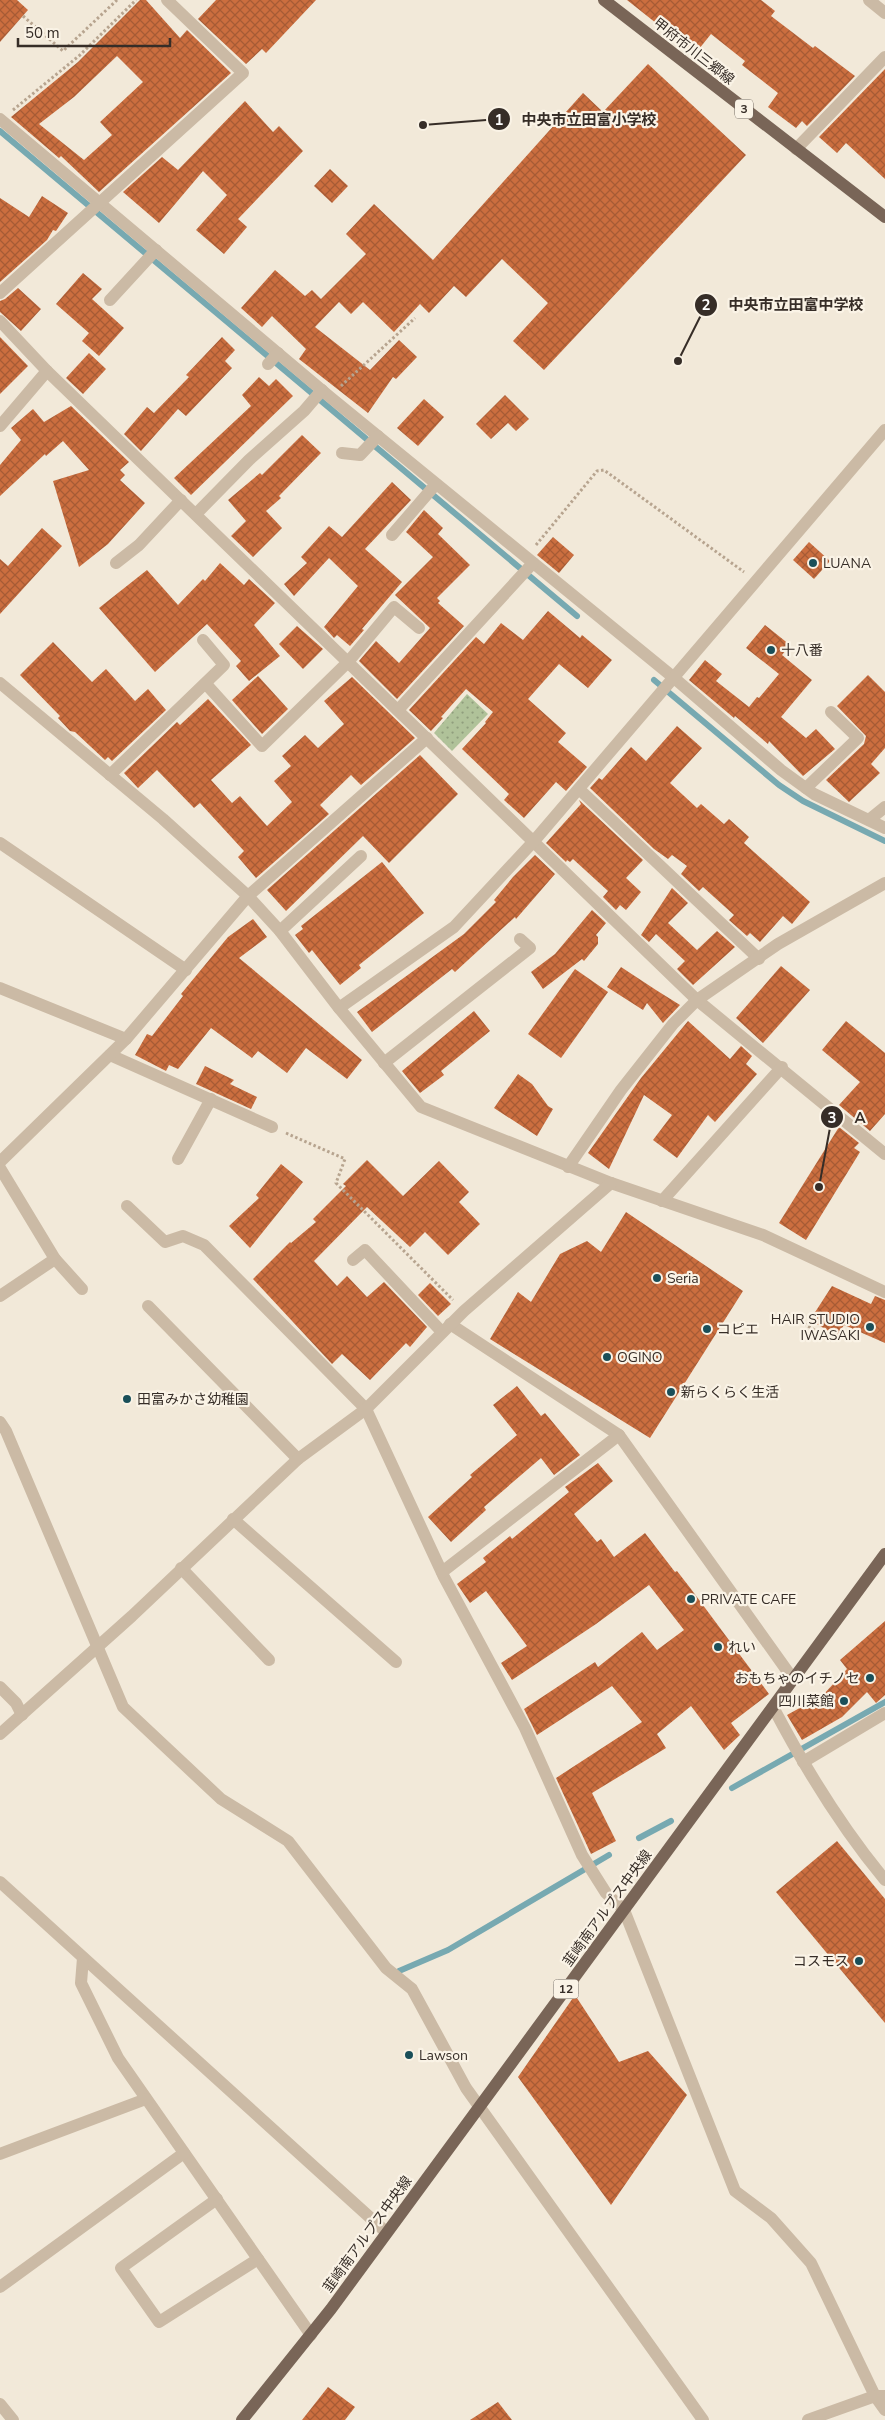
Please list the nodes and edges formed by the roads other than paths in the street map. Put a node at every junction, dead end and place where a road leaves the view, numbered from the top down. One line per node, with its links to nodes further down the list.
1 (166, 0): 8 (street)
2 (604, 0): 7 (main road, 甲府市川三郷線 / 3)
3 (869, 0): 4 (street)
4 (885, 13)
5 (885, 57): 7 (street)
6 (1, 120): 8 (street)
7 (796, 149): 9 (main road, 甲府市川三郷線 / 3)
8 (98, 204): 10 (street); 11 (street)
9 (885, 217)
10 (155, 251): 12 (street); 14 (street)
11 (0, 293)
12 (110, 300)
13 (0, 321): 16 (street)
14 (277, 353): 15 (street); 17 (street)
15 (268, 364)
16 (47, 370): 18 (street); 23 (street)
17 (324, 393): 20 (street); 24 (street)
18 (0, 426)
19 (885, 430): 31 (street)
20 (378, 437): 21 (street); 22 (street)
21 (342, 453)
22 (435, 485): 25 (street); 26 (street)
23 (181, 500): 24 (street); 27 (street)
24 (196, 514): 30 (street)
25 (392, 535)
26 (529, 562): 31 (street); 34 (street)
27 (116, 563)
28 (419, 628): 30 (street)
29 (203, 640): 33 (street)
30 (348, 662): 33 (street); 34 (street)
31 (671, 679): 38 (street); 39 (street)
32 (0, 683): 37 (street)
33 (206, 684): 37 (street)
34 (398, 710): 36 (street)
35 (831, 712): 38 (street)
36 (427, 738): 43 (street); 47 (street)
37 (110, 775): 47 (street)
38 (806, 788): 41 (street)
39 (579, 789): 43 (street); 50 (street)
40 (885, 806): 41 (street)
41 (869, 820): 42 (street)
42 (885, 828)
43 (534, 841): 53 (street); 54 (street)
44 (0, 843): 51 (street)
45 (361, 856): 48 (street)
46 (885, 883): 50 (street)
47 (248, 896): 48 (street); 51 (street)
48 (280, 931): 54 (street)
49 (520, 940): 57 (street)
50 (759, 959): 53 (street)
51 (186, 970): 55 (street)
52 (0, 988): 55 (street)
53 (697, 1000): 58 (street); 64 (street)
54 (339, 1008): 57 (street)
55 (126, 1039): 56 (street)
56 (110, 1055): 59 (street); 63 (street)
57 (384, 1063): 64 (street)
58 (782, 1067): 61 (street); 67 (street)
59 (210, 1099): 60 (street); 62 (street)
60 (272, 1127)
61 (885, 1154)
62 (178, 1159)
63 (0, 1162)
64 (568, 1167): 66 (street)
65 (0, 1168): 69 (street)
66 (611, 1183): 67 (street); 75 (street)
67 (662, 1201): 72 (street)
68 (127, 1206): 76 (street)
69 (55, 1259): 71 (street); 73 (street)
70 (353, 1260): 75 (street)
71 (82, 1289)
72 (885, 1292)
73 (0, 1296)
74 (148, 1306): 79 (street)
75 (446, 1328): 76 (street); 78 (street)
76 (366, 1409): 79 (street); 83 (street)
77 (2, 1429): 84 (street)
78 (619, 1436): 83 (street); 87 (street)
79 (298, 1459): 80 (street)
80 (233, 1519): 82 (street); 86 (street)
81 (885, 1554): 87 (main road, 韮崎南アルプス中央線 / 12)
82 (181, 1568): 84 (street); 85 (street)
83 (442, 1572): 96 (street)
84 (98, 1647): 91 (street); 99 (street)
85 (269, 1660)
86 (396, 1662)
87 (793, 1679): 89 (main road, 韮崎南アルプス中央線 / 12)
88 (0, 1687): 91 (street)
89 (773, 1707): 93 (street); 96 (main road, 韮崎南アルプス中央線 / 12)
90 (885, 1713): 93 (street)
91 (22, 1715): 92 (street)
92 (0, 1734)
93 (802, 1761): 94 (street)
94 (885, 1880)
95 (0, 1882): 97 (street)
96 (624, 1910): 99 (main road, 韮崎南アルプス中央線 / 12); 107 (street)
97 (83, 1958): 98 (street); 103 (street)
98 (146, 2099): 100 (street); 101 (street)
99 (480, 2107): 103 (main road, 韮崎南アルプス中央線 / 12); 112 (street)
100 (184, 2153): 102 (street); 105 (street)
101 (0, 2154)
102 (216, 2200): 104 (street); 104 (street)
103 (386, 2232): 106 (main road, 韮崎南アルプス中央線 / 12)
104 (258, 2258): 106 (street)
105 (0, 2287)
106 (311, 2335): 111 (main road, 韮崎南アルプス中央線 / 12)
107 (880, 2396): 109 (street); 113 (street)
108 (0, 2404): 110 (street)
109 (885, 2410)
110 (12, 2420)
111 (242, 2420)
112 (703, 2420)
113 (808, 2420)

